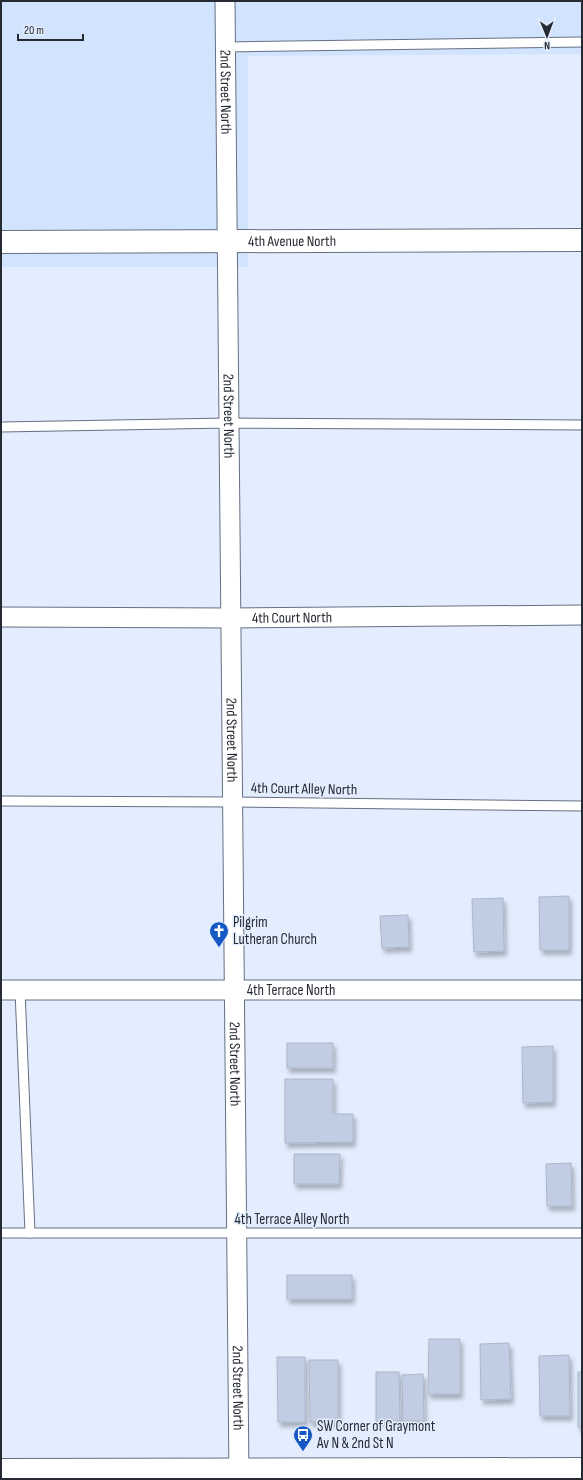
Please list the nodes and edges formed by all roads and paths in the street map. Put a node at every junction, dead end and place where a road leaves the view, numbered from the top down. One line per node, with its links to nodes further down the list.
1 (225, 1): 3 (street, 2nd Street North)
2 (582, 42): 3 (lane)
3 (226, 47): 6 (street, 2nd Street North)
4 (582, 240): 6 (street, 4th Avenue North)
5 (1, 242): 6 (street, 4th Avenue North)
6 (228, 242): 7 (street, 2nd Street North)
7 (229, 423): 8 (lane); 9 (lane); 12 (street, 2nd Street North)
8 (582, 425)
9 (1, 427)
10 (582, 615): 12 (street, 4th Court North)
11 (1, 617): 12 (street, 4th Court North)
12 (231, 618): 14 (street, 2nd Street North)
13 (1, 802): 14 (lane, 4th Court Alley North)
14 (233, 802): 15 (lane, 4th Court Alley North); 18 (street, 2nd Street North)
15 (582, 806)
16 (1, 990): 17 (street, 4th Terrace North)
17 (20, 990): 18 (street, 4th Terrace North); 21 (lane)
18 (234, 990): 19 (street, 4th Terrace North); 22 (street, 2nd Street North)
19 (582, 990)
20 (1, 1233): 21 (lane, 4th Terrace Alley North)
21 (30, 1233): 22 (lane, 4th Terrace Alley North)
22 (237, 1233): 23 (lane, 4th Terrace Alley North); 26 (street, 2nd Street North)
23 (582, 1233)
24 (582, 1469): 26 (street)
25 (1, 1470): 26 (street)
26 (239, 1474)

